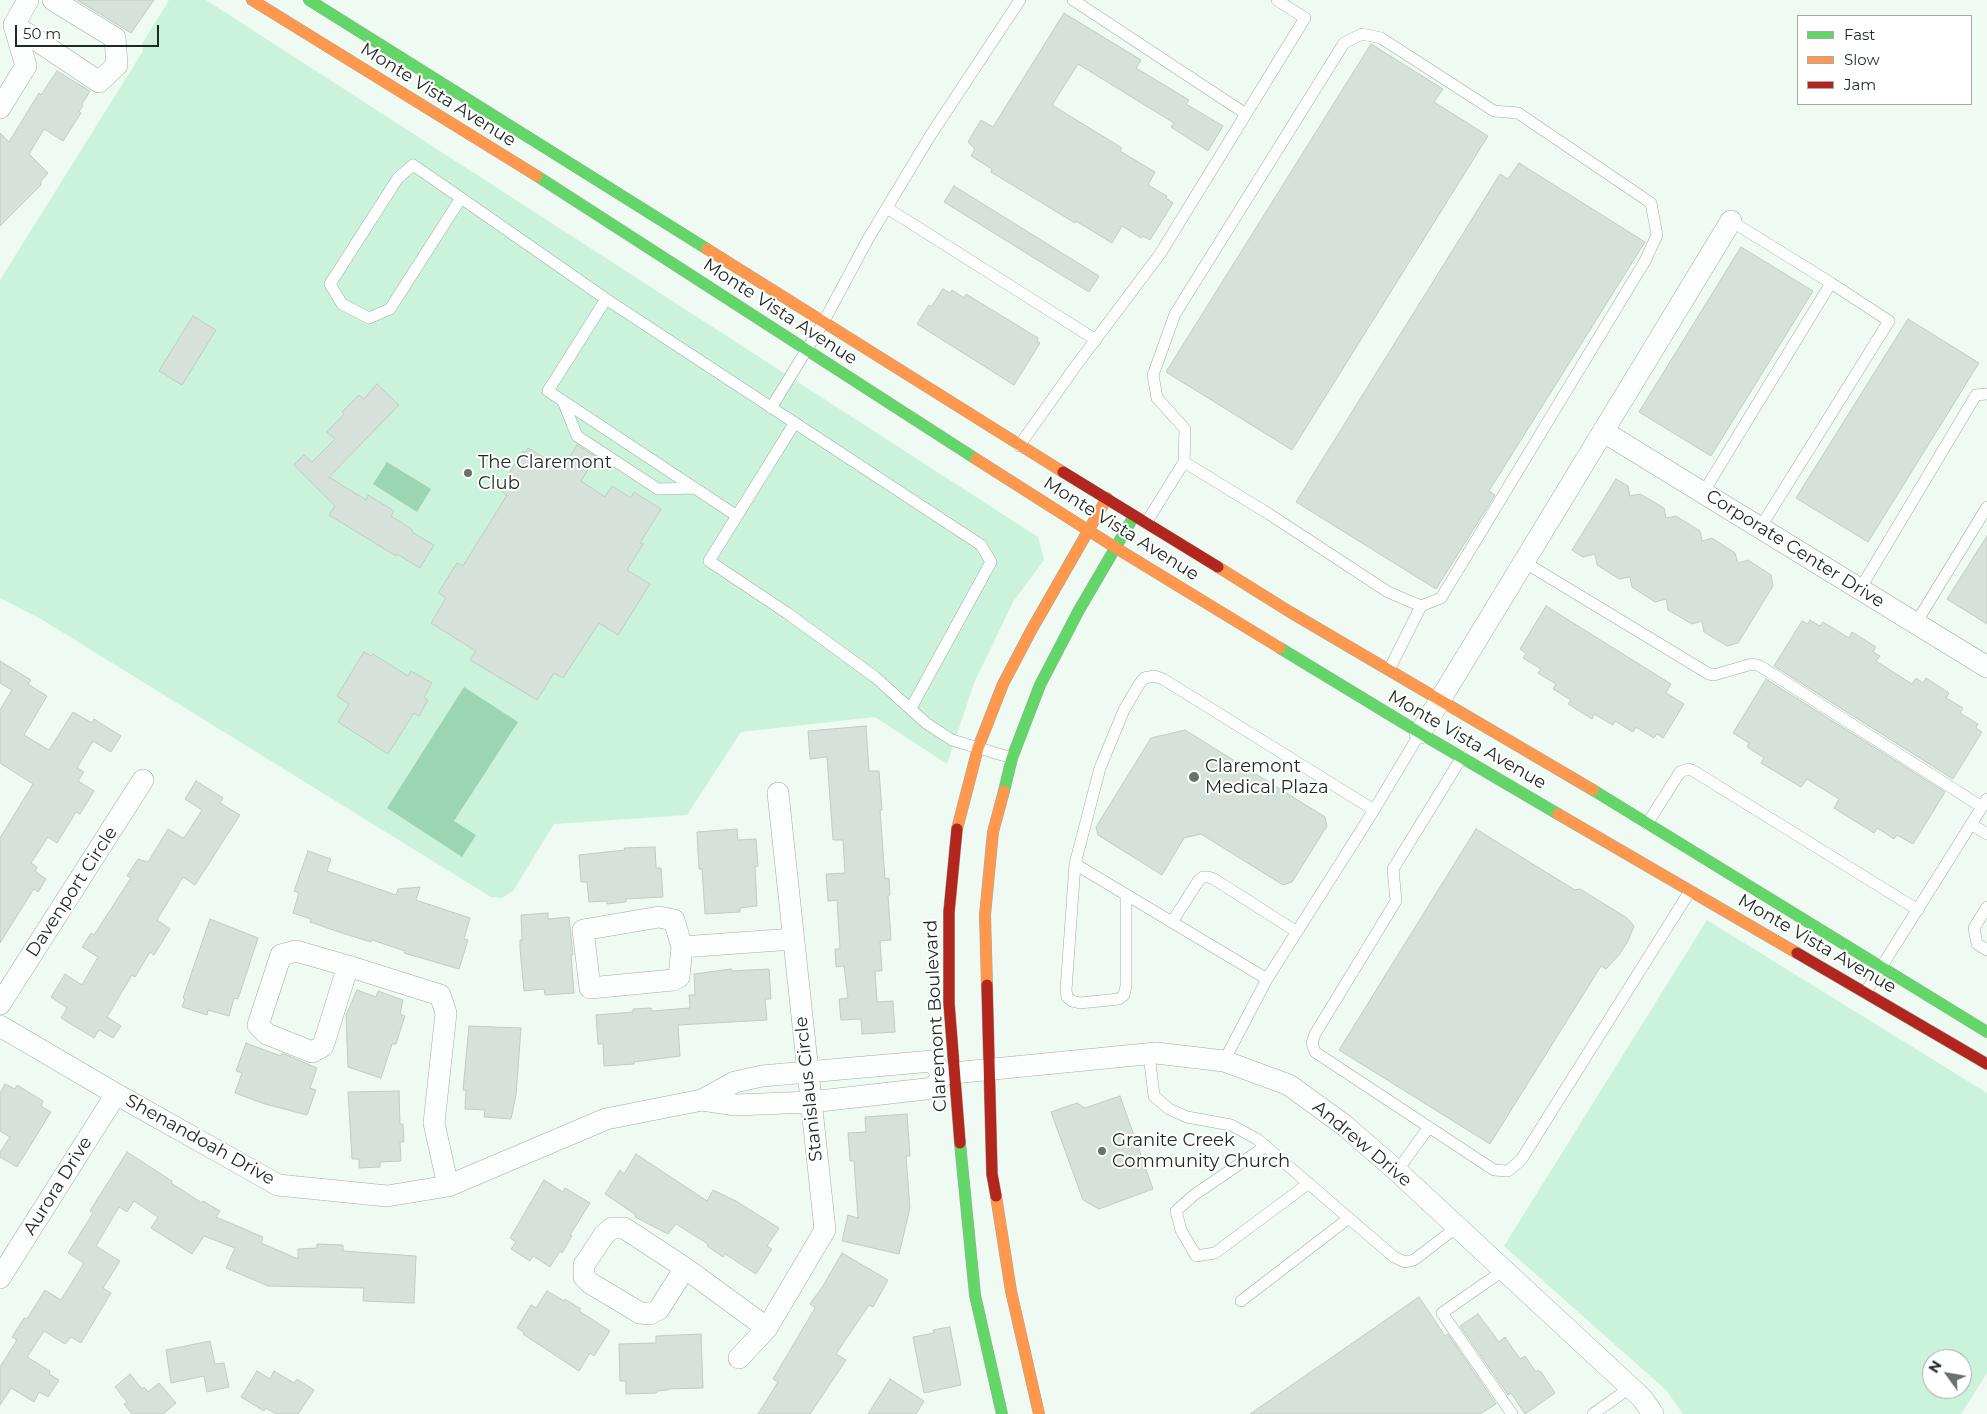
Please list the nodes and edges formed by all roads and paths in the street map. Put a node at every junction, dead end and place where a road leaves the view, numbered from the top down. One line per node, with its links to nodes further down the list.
1 (28, 0): 8 (street)
2 (53, 0): 8 (street)
3 (252, 0): 18 (main road, Monte Vista Avenue)
4 (309, 0): 16 (main road, Monte Vista Avenue)
5 (1020, 0): 12 (lane)
6 (1073, 0): 10 (lane)
7 (1277, 0): 10 (lane)
8 (14, 25): 9 (street)
9 (0, 108)
10 (1246, 114): 17 (lane)
11 (461, 198): 11 (lane); 15 (lane)
12 (887, 208): 16 (lane); 17 (lane)
13 (1731, 221): 14 (lane); 23 (street)
14 (1831, 283): 29 (lane); 35 (lane)
15 (606, 300): 20 (lane); 21 (lane)
16 (823, 323): 18 (lane); 25 (main road, Monte Vista Avenue)
17 (1096, 340): 25 (lane)
18 (806, 350): 21 (lane); 36 (main road, Monte Vista Avenue)
19 (1987, 394): 39 (lane)
20 (563, 401): 24 (lane); 26 (lane)
21 (771, 408): 22 (lane)
22 (794, 424): 32 (lane); 45 (lane)
23 (1604, 432): 29 (street, Corporate Center Drive); 38 (street)
24 (625, 442): 26 (lane); 28 (lane)
25 (1019, 446): 30 (main road, Monte Vista Avenue)
26 (613, 460): 28 (lane)
27 (1184, 462): 34 (lane); 40 (lane); 40 (lane)
28 (696, 488): 32 (lane)
29 (1703, 493): 35 (street, Corporate Center Drive)
30 (1107, 498): 33 (main road, Monte Vista Avenue); 36 (main road, Claremont Boulevard)
31 (1987, 508): 41 (lane)
32 (737, 516): 45 (lane)
33 (1134, 516): 34 (main road, Monte Vista Avenue); 37 (main road)
34 (1146, 523): 43 (main road, Monte Vista Avenue)
35 (1760, 528): 39 (street, Corporate Center Drive)
36 (1088, 530): 37 (main road, Monte Vista Avenue); 47 (main road, Claremont Boulevard)
37 (1116, 548): 46 (main road, Monte Vista Avenue); 49 (main road)
38 (1524, 562): 44 (street); 52 (lane)
39 (1860, 589): 41 (street, Corporate Center Drive)
40 (1421, 606): 43 (lane)
41 (1916, 623): 42 (street, Corporate Center Drive)
42 (1987, 667)
43 (1389, 670): 44 (main road, Monte Vista Avenue)
44 (1439, 700): 46 (street); 54 (main road, Monte Vista Avenue)
45 (910, 708): 47 (lane)
46 (1420, 733): 48 (main road, Monte Vista Avenue); 53 (lane)
47 (978, 748): 49 (lane); 79 (main road, Claremont Boulevard)
48 (1462, 757): 58 (main road, Monte Vista Avenue); 83 (lane)
49 (1012, 758): 77 (main road)
50 (144, 780): 71 (street, Davenport Circle)
51 (778, 793): 64 (street, Stanislaus Circle)
52 (1984, 803): 55 (lane)
53 (1374, 810): 57 (lane); 63 (lane)
54 (1647, 824): 61 (lane); 68 (main road, Monte Vista Avenue)
55 (1971, 824): 56 (lane); 61 (lane)
56 (1987, 834)
57 (1075, 864): 59 (lane); 59 (lane)
58 (1690, 891): 70 (main road, Monte Vista Avenue); 83 (lane)
59 (1126, 894): 62 (lane)
60 (1987, 907): 66 (lane)
61 (1918, 910): 68 (lane)
62 (1172, 922): 63 (lane); 69 (lane)
63 (1297, 932): 69 (lane)
64 (793, 939): 65 (street); 78 (street, Stanislaus Circle)
65 (682, 947): 65 (street)
66 (1987, 950)
67 (348, 966): 67 (street); 87 (street)
68 (1882, 968): 70 (lane); 73 (main road, Monte Vista Avenue)
69 (1267, 979): 75 (lane)
70 (1865, 993): 76 (main road, Monte Vista Avenue)
71 (0, 1004)
72 (0, 1026): 80 (street, Shenandoah Drive)
73 (1987, 1032)
74 (1149, 1054): 75 (street, Andrew Drive); 77 (street, Andrew Drive); 84 (lane)
75 (1224, 1060): 85 (street, Andrew Drive)
76 (1987, 1064)
77 (990, 1069): 79 (street, Andrew Drive); 98 (main road)
78 (807, 1072): 79 (street, Shenandoah Drive); 81 (street, Shenandoah Drive); 82 (street, Stanislaus Circle)
79 (949, 1073): 82 (street, Shenandoah Drive); 97 (main road, Claremont Boulevard)
80 (116, 1094): 87 (street, Shenandoah Drive); 92 (street, Aurora Drive)
81 (702, 1100): 82 (street, Shenandoah Drive); 87 (street, Shenandoah Drive)
82 (811, 1102): 94 (street, Stanislaus Circle)
83 (1429, 1127): 85 (lane)
84 (1266, 1146): 86 (lane); 86 (lane)
85 (1397, 1171): 89 (street, Andrew Drive)
86 (1309, 1183): 88 (lane)
87 (448, 1186)
88 (1349, 1218): 89 (lane); 93 (lane)
89 (1458, 1227): 91 (street, Andrew Drive)
90 (685, 1268): 90 (street); 94 (street)
91 (1504, 1270): 96 (street, Andrew Drive); 99 (lane)
92 (0, 1278)
93 (1241, 1301)
94 (767, 1328): 95 (street, Stanislaus Circle)
95 (739, 1358)
96 (1631, 1387): 100 (lane); 101 (street, Andrew Drive)
97 (1002, 1414)
98 (1039, 1414)
99 (1512, 1414)
100 (1593, 1414)
101 (1653, 1414)

